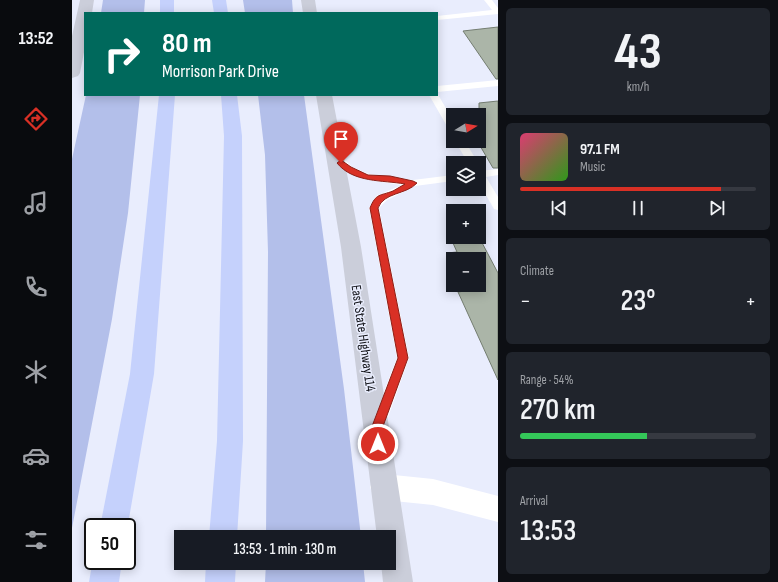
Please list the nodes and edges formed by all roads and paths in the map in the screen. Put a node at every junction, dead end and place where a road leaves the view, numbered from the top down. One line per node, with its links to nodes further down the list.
1 (87, 0): 6 (main road)
2 (167, 0): 7 (highway)
3 (219, 0): 8 (highway)
4 (308, 0): 9 (main road)
5 (488, 0): 11 (lane)
6 (85, 12)
7 (167, 12)
8 (221, 12)
9 (310, 12)
10 (84, 15): 12 (main road)
11 (438, 18)
12 (72, 73)
13 (498, 83): 14 (lane)
14 (438, 90)
15 (167, 96): 30 (highway)
16 (229, 96): 31 (highway)
17 (324, 96): 20 (main road, East State Highway 114)
18 (435, 96): 19 (lane)
19 (446, 116)
20 (334, 155): 24 (lane); 27 (main road, East State Highway 114)
21 (498, 172): 22 (lane)
22 (486, 173)
23 (446, 179): 24 (lane)
24 (413, 183): 27 (lane)
25 (486, 186): 26 (lane)
26 (498, 206)
27 (376, 429): 28 (main road, East State Highway 114)
28 (384, 487): 29 (street); 36 (main road, East State Highway 114)
29 (498, 509)
30 (116, 518)
31 (224, 530)
32 (106, 570): 34 (highway)
33 (221, 570): 35 (highway)
34 (104, 582)
35 (220, 582)
36 (398, 582)

